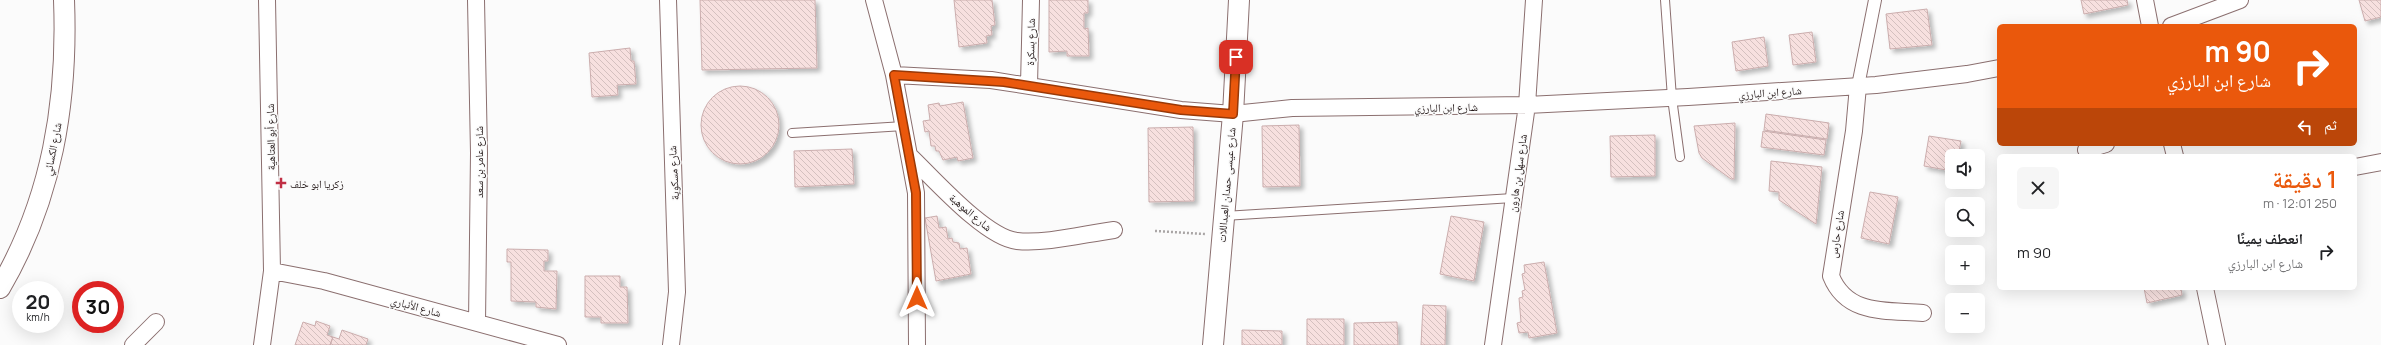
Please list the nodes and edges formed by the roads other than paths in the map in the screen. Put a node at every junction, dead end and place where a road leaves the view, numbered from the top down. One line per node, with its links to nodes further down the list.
1 (64, 0): 34 (street, شارع الكسائي)
2 (267, 0): 33 (street, شارع أبو العتاهية)
3 (476, 0): 38 (street, شارع عامر بن سعد)
4 (668, 0): 42 (street, شارع مسكوية)
5 (874, 0): 16 (street)
6 (1030, 0): 17 (street, شارع بسكرة)
7 (1239, 0): 21 (street, شارع عيسى حمدان العبداللات)
8 (1534, 0): 20 (street, شارع سهل بن هارون)
9 (1665, 0): 19 (lane)
10 (1875, 0): 18 (street)
11 (2145, 0): 13 (street)
12 (2240, 0): 14 (street)
13 (2150, 24)
14 (2176, 24)
15 (1997, 68): 18 (street, شارع ابن البارزي)
16 (894, 75): 17 (street, شارع ابن البارزي); 22 (street)
17 (1028, 84): 21 (street, شارع ابن البارزي)
18 (1858, 86): 19 (street, شارع ابن البارزي); 36 (street, شارع حارس)
19 (1672, 98): 20 (street, شارع ابن البارزي); 27 (lane)
20 (1527, 106): 21 (street, شارع ابن البارزي); 30 (street, شارع سهل بن هارون)
21 (1233, 114): 31 (street, شارع عيسى حمدان العبداللات)
22 (904, 126): 23 (lane); 26 (street)
23 (792, 133)
24 (2099, 146): 25 (street)
25 (2086, 150)
26 (910, 157): 32 (street, شارع الموهبة); 43 (street)
27 (1680, 157)
28 (2381, 162): 29 (street)
29 (2357, 167)
30 (1513, 198): 31 (lane); 45 (street, شارع سهل بن هارون)
31 (1222, 226): 44 (street, شارع عيسى حمدان العبداللات)
32 (1114, 230)
33 (272, 271): 38 (street, شارع الأنباري); 40 (street, شارع أبو العتاهية)
34 (0, 286)
35 (2205, 290): 46 (street)
36 (1924, 313)
37 (156, 322): 39 (street)
38 (478, 323): 41 (street, شارع الأنباري)
39 (133, 345)
40 (262, 345)
41 (558, 345)
42 (671, 345)
43 (917, 345)
44 (1213, 345)
45 (1493, 345)
46 (2217, 345)

